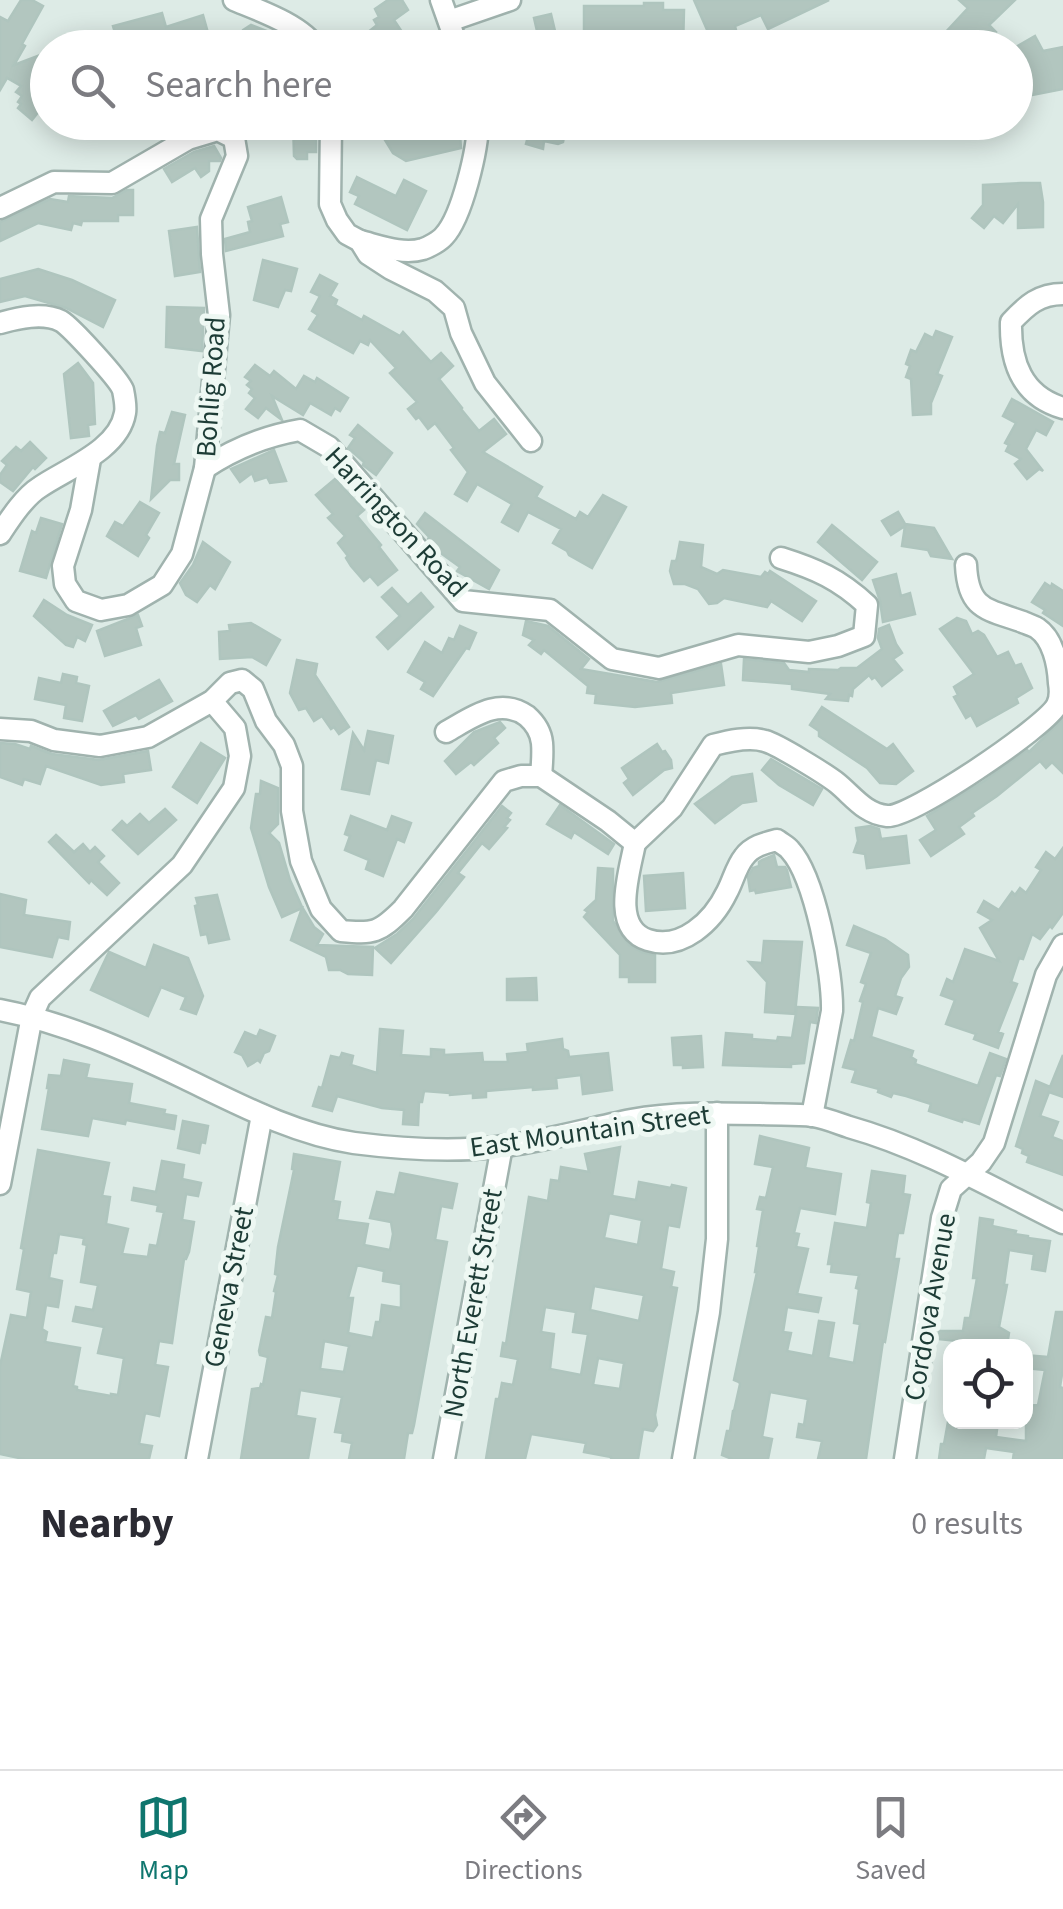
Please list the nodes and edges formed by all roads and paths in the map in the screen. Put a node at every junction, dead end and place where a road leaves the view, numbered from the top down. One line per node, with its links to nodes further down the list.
1 (234, 0): 5 (street)
2 (441, 0): 4 (street)
3 (510, 0): 4 (street)
4 (449, 21): 6 (street)
5 (297, 30)
6 (452, 30)
7 (186, 140): 11 (street, Bohlig Road)
8 (234, 140): 18 (street, Bohlig Road)
9 (331, 140): 12 (street)
10 (478, 140): 12 (street)
11 (0, 208)
12 (360, 242): 16 (street)
13 (1063, 294): 15 (street)
14 (0, 322): 17 (street)
15 (1063, 408)
16 (532, 441)
17 (90, 459): 18 (street, Bohlig Road); 19 (street)
18 (205, 468): 20 (street, Harrington Road)
19 (0, 534)
20 (780, 558)
21 (966, 565): 26 (street)
22 (212, 701): 23 (street); 25 (street); 29 (street)
23 (0, 729)
24 (446, 732): 25 (street)
25 (542, 776): 26 (street)
26 (635, 842): 32 (street)
27 (1063, 945): 34 (street, Cordova Avenue)
28 (0, 1010): 29 (street, East Mountain Street)
29 (32, 1016): 31 (street, East Mountain Street); 35 (street)
30 (717, 1114): 32 (street, East Mountain Street); 33 (street, East Mountain Street); 39 (street)
31 (262, 1115): 33 (street, East Mountain Street); 37 (street, Geneva Street)
32 (812, 1116): 34 (street, East Mountain Street)
33 (502, 1146): 38 (street, North Everett Street)
34 (964, 1174): 36 (street, East Mountain Street); 40 (street, Cordova Avenue)
35 (0, 1184)
36 (1063, 1223)
37 (197, 1459)
38 (444, 1459)
39 (683, 1459)
40 (905, 1459)

